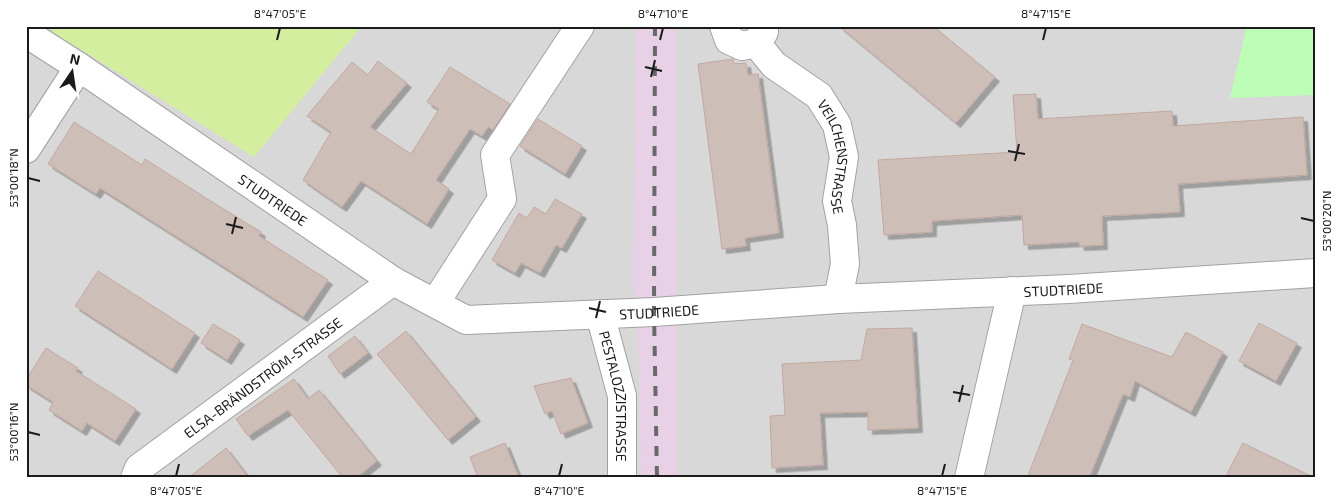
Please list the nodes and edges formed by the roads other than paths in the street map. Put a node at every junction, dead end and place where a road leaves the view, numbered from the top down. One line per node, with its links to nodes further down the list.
1 (580, 26): 11 (street)
2 (724, 26): 4 (street, VEILCHENSTRASSE)
3 (26, 33): 5 (street, STUDTRIEDE)
4 (760, 35): 10 (street, VEILCHENSTRASSE)
5 (79, 67): 6 (street); 8 (street, STUDTRIEDE)
6 (26, 149)
7 (1315, 273): 9 (street, STUDTRIEDE)
8 (393, 281): 11 (street, STUDTRIEDE); 13 (street, ELSA-BRÄNDSTRÖM-STRASSE)
9 (1012, 291): 10 (street, STUDTRIEDE); 15 (street)
10 (838, 299): 12 (street, STUDTRIEDE)
11 (435, 303): 12 (street, STUDTRIEDE)
12 (600, 314): 14 (street, PESTALOZZISTRASSE)
13 (135, 478)
14 (622, 478)
15 (969, 478)

